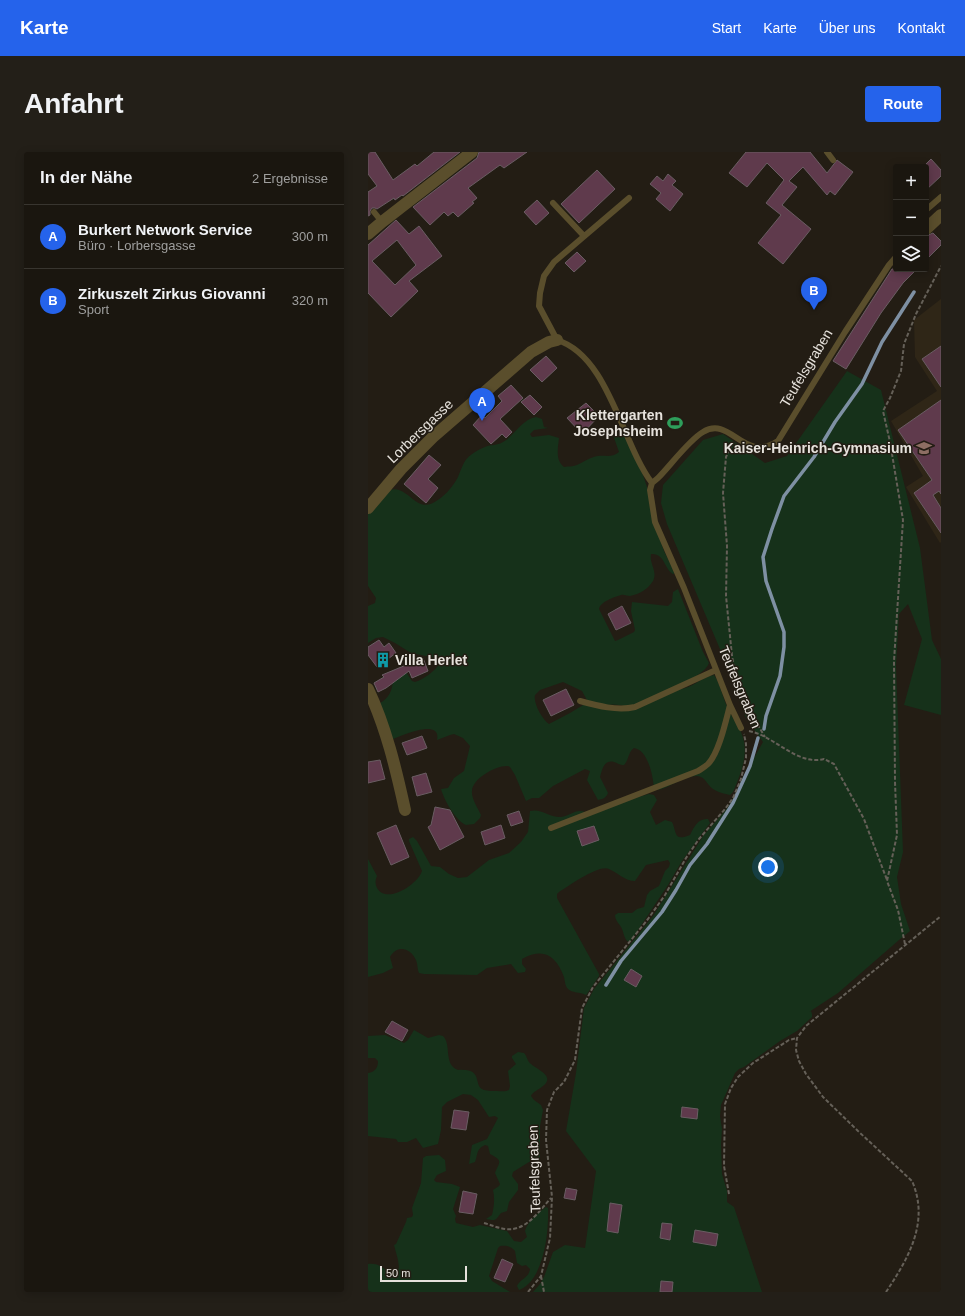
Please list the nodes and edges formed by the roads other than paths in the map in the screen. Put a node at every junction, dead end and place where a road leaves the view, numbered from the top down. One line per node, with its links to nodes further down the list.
1 (827, 152): 3 (lane)
2 (470, 153): 10 (street)
3 (833, 160)
4 (941, 197): 7 (lane)
5 (629, 198): 13 (lane)
6 (553, 203): 13 (lane)
7 (929, 207)
8 (374, 212): 10 (lane)
9 (941, 215): 11 (street)
10 (382, 222): 12 (street)
11 (929, 226)
12 (368, 234)
13 (584, 236): 15 (lane)
14 (893, 260): 16 (lane, Teufelsgraben)
15 (557, 340): 16 (lane); 17 (street, Lorbersgasse)
16 (652, 483): 18 (lane, Teufelsgraben)
17 (368, 508)
18 (716, 670): 20 (lane); 21 (lane, Teufelsgraben)
19 (368, 689): 23 (street)
20 (580, 701)
21 (730, 705): 22 (lane, Teufelsgraben); 24 (lane)
22 (741, 728)
23 (405, 810)
24 (552, 828)

